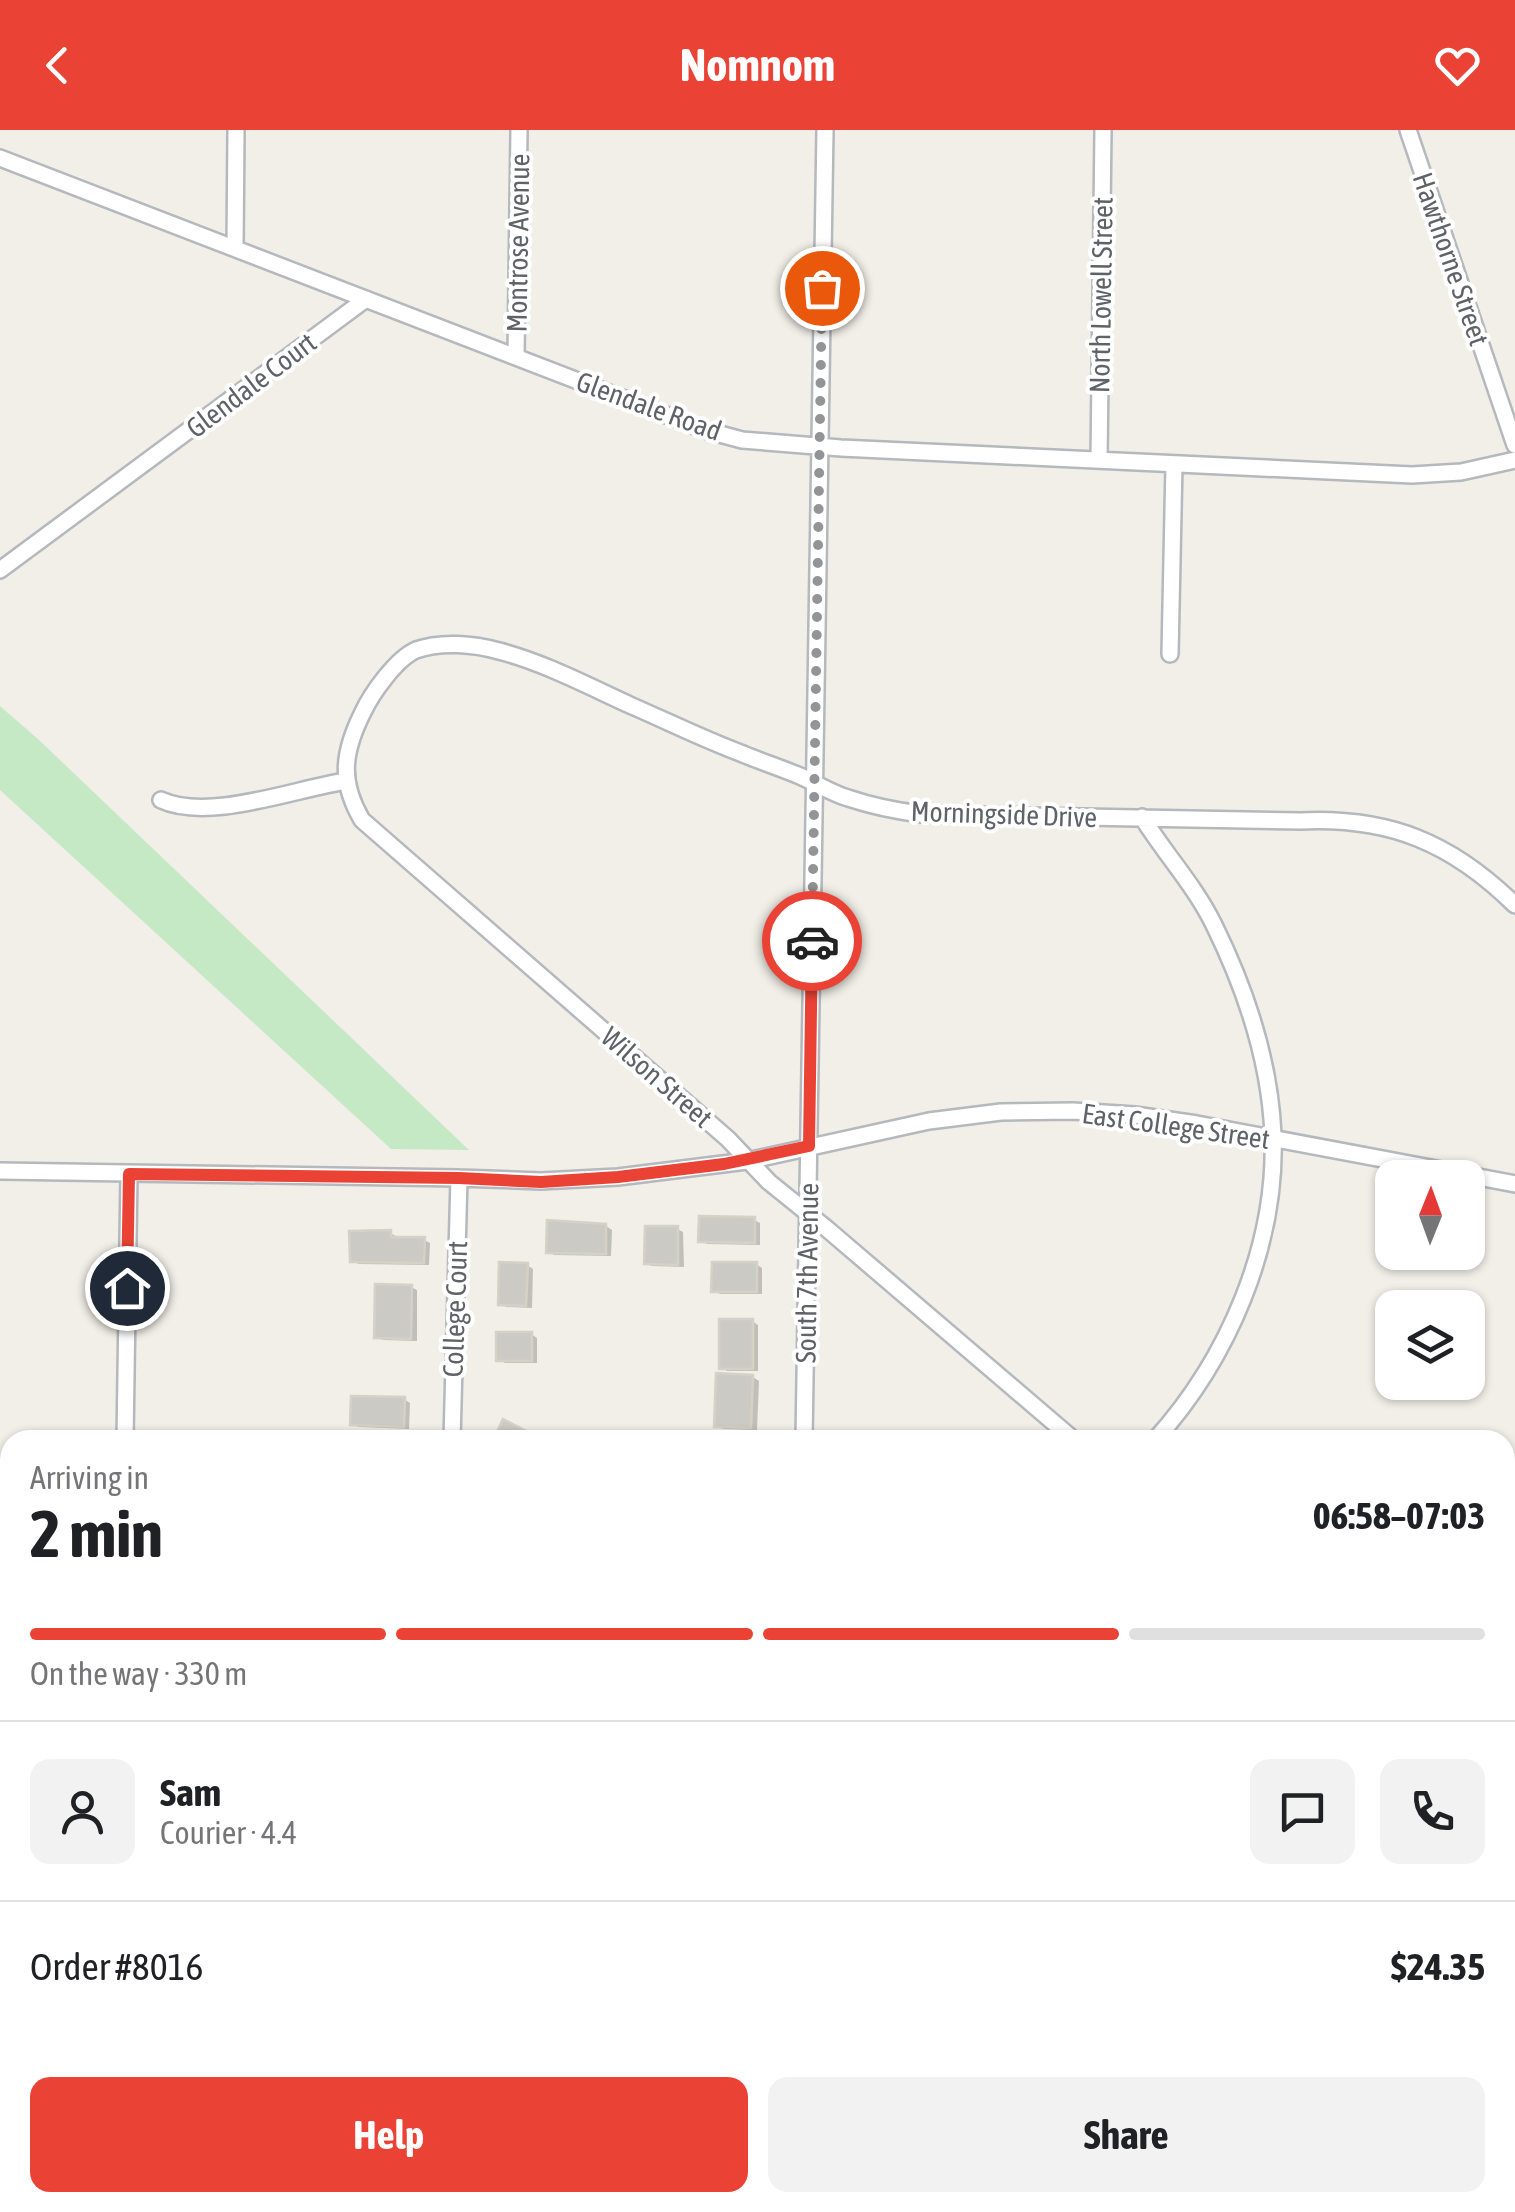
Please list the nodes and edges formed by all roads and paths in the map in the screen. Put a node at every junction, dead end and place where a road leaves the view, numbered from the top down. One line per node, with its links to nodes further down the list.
1 (236, 130): 7 (street)
2 (519, 130): 9 (street, Montrose Avenue)
3 (825, 130): 11 (street, South 7th Avenue)
4 (1103, 130): 12 (street, North Lowell Street)
5 (1408, 130): 10 (street, Hawthorne Street)
6 (0, 158): 7 (street, Glendale Road)
7 (235, 248): 8 (street, Glendale Road)
8 (366, 299): 9 (street, Glendale Road); 15 (street, Glendale Court)
9 (516, 357): 11 (street, Glendale Road)
10 (1515, 445)
11 (819, 446): 12 (street, Glendale Road); 18 (street, South 7th Avenue)
12 (1099, 460): 14 (street, Glendale Road)
13 (1515, 460): 14 (street, Glendale Road)
14 (1174, 464): 16 (street)
15 (0, 570)
16 (1170, 654)
17 (346, 781): 18 (street, Morningside Drive); 19 (street); 24 (street, Wilson Street)
18 (816, 782): 20 (street, Morningside Drive); 23 (street, South 7th Avenue)
19 (161, 800)
20 (1142, 817): 21 (street, Morningside Drive); 22 (street)
21 (1515, 905)
22 (1273, 1138): 23 (street, East College Street); 28 (street, East College Street); 34 (street)
23 (809, 1146): 24 (street, East College Street); 29 (street, South 7th Avenue)
24 (747, 1161): 27 (street, East College Street); 29 (street, Wilson Street)
25 (0, 1172): 26 (street, East College Street)
26 (129, 1174): 27 (street, East College Street); 30 (street)
27 (459, 1178): 31 (street, College Court)
28 (1515, 1184)
29 (808, 1213): 32 (street, South 7th Avenue); 33 (street, Wilson Street)
30 (125, 1430)
31 (452, 1430)
32 (804, 1430)
33 (1062, 1430)
34 (1164, 1430)

